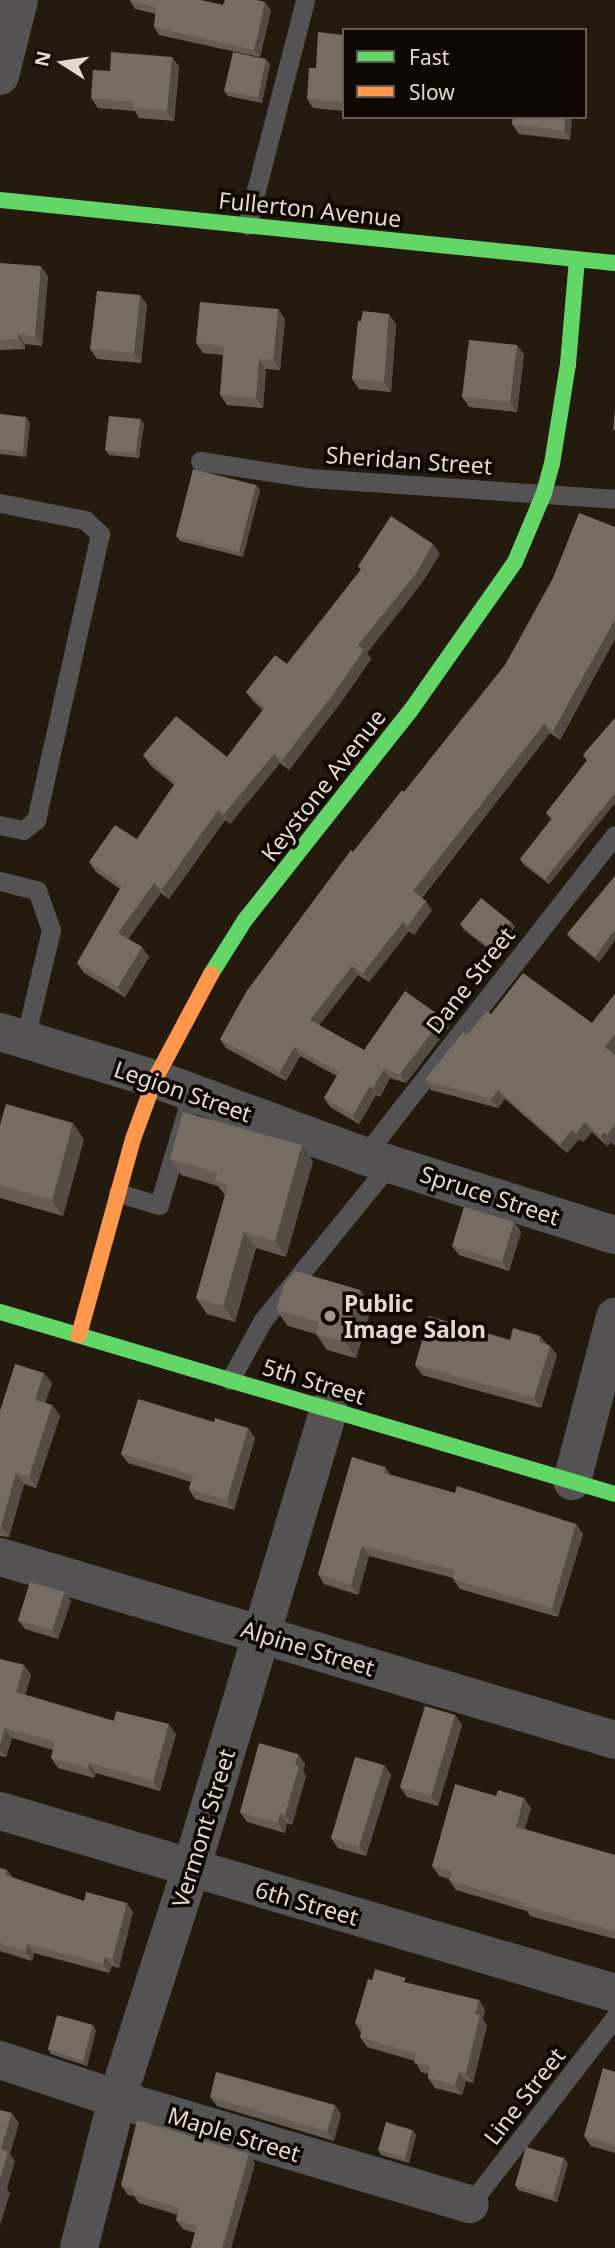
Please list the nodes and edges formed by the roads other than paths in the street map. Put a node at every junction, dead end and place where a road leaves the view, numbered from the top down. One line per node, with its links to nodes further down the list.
1 (19, 0): 3 (street)
2 (305, 0): 5 (lane)
3 (0, 76)
4 (0, 200): 5 (street, Fullerton Avenue)
5 (247, 225): 6 (street, Fullerton Avenue)
6 (577, 259): 7 (street, Fullerton Avenue); 9 (street, Keystone Avenue)
7 (615, 263)
8 (200, 461): 9 (lane, Sheridan Street)
9 (544, 493): 10 (lane, Sheridan Street); 16 (street, Keystone Avenue)
10 (615, 499)
11 (0, 503): 12 (lane)
12 (0, 825)
13 (615, 835): 18 (lane, Dane Street)
14 (0, 881): 15 (lane)
15 (12, 1035): 16 (street, Legion Street)
16 (155, 1079): 17 (street, Legion Street); 19 (street, Keystone Avenue)
17 (192, 1093): 18 (street, Legion Street); 19 (lane)
18 (377, 1160): 20 (street, Spruce Street); 24 (lane, Dane Street)
19 (118, 1193): 23 (street, Keystone Avenue)
20 (615, 1235)
21 (0, 1312): 23 (street, 5th Street)
22 (615, 1317): 26 (street)
23 (79, 1335): 24 (street, 5th Street)
24 (230, 1380): 25 (street, 5th Street)
25 (329, 1409): 26 (street, 5th Street); 29 (street, Vermont Street)
26 (572, 1481): 27 (street, 5th Street)
27 (615, 1494)
28 (0, 1557): 29 (street, Alpine Street)
29 (262, 1634): 30 (street, Alpine Street); 32 (street, Vermont Street)
30 (615, 1740)
31 (0, 1811): 32 (street, 6th Street)
32 (191, 1869): 33 (street, 6th Street); 36 (street, Vermont Street)
33 (615, 1993)
34 (615, 2017): 37 (lane, Line Street)
35 (0, 2060): 36 (street, Maple Street)
36 (117, 2099): 37 (street, Maple Street); 38 (street, Vermont Street)
37 (470, 2204)
38 (79, 2248)

